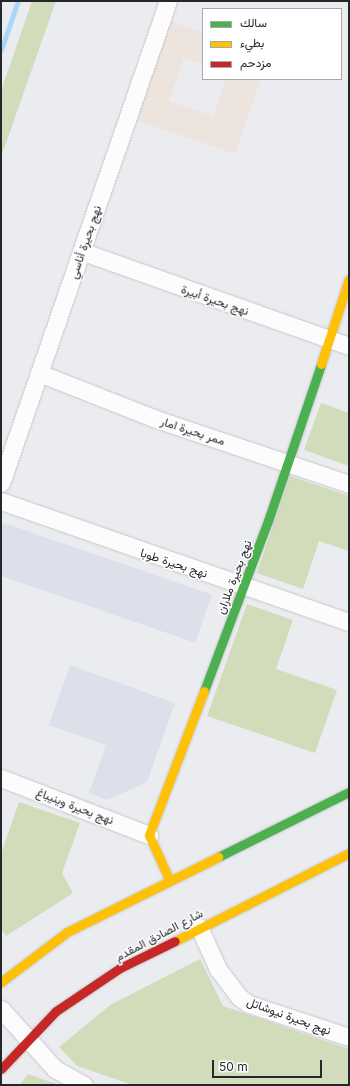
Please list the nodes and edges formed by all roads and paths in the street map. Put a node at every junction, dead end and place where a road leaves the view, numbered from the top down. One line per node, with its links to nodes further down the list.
1 (168, 1): 2 (street, نهج بحيرة أناسي)
2 (81, 251): 4 (street, نهج بحيرة أبيرة); 6 (street, نهج بحيرة أناسي)
3 (349, 278): 4 (main road, نهج بحيرة ملاران)
4 (329, 339): 5 (street, نهج بحيرة أبيرة); 7 (main road, نهج بحيرة ملاران)
5 (349, 346)
6 (39, 373): 7 (street, ممر بحيرة امار); 8 (street, نهج بحيرة أناسي)
7 (287, 462): 9 (street, ممر بحيرة امار); 11 (main road, نهج بحيرة ملاران)
8 (1, 483)
9 (349, 484)
10 (1, 501): 11 (street, نهج بحيرة طوبا)
11 (242, 586): 12 (street, نهج بحيرة طوبا); 15 (main road, نهج بحيرة ملاران)
12 (349, 622)
13 (1, 778): 15 (street, نهج بحيرة وينيباغ)
14 (349, 792): 17 (main road)
15 (149, 835): 17 (main road)
16 (349, 853): 18 (main road, شارع الصادق المقدم)
17 (169, 879): 19 (main road)
18 (199, 927): 21 (street, نهج بحيرة نيوشاتل); 22 (main road, شارع الصادق المقدم)
19 (1, 982)
20 (1, 1009): 22 (street)
21 (349, 1037)
22 (29, 1038): 23 (main road, شارع الصادق المقدم); 24 (street)
23 (1, 1069)
24 (84, 1085)

